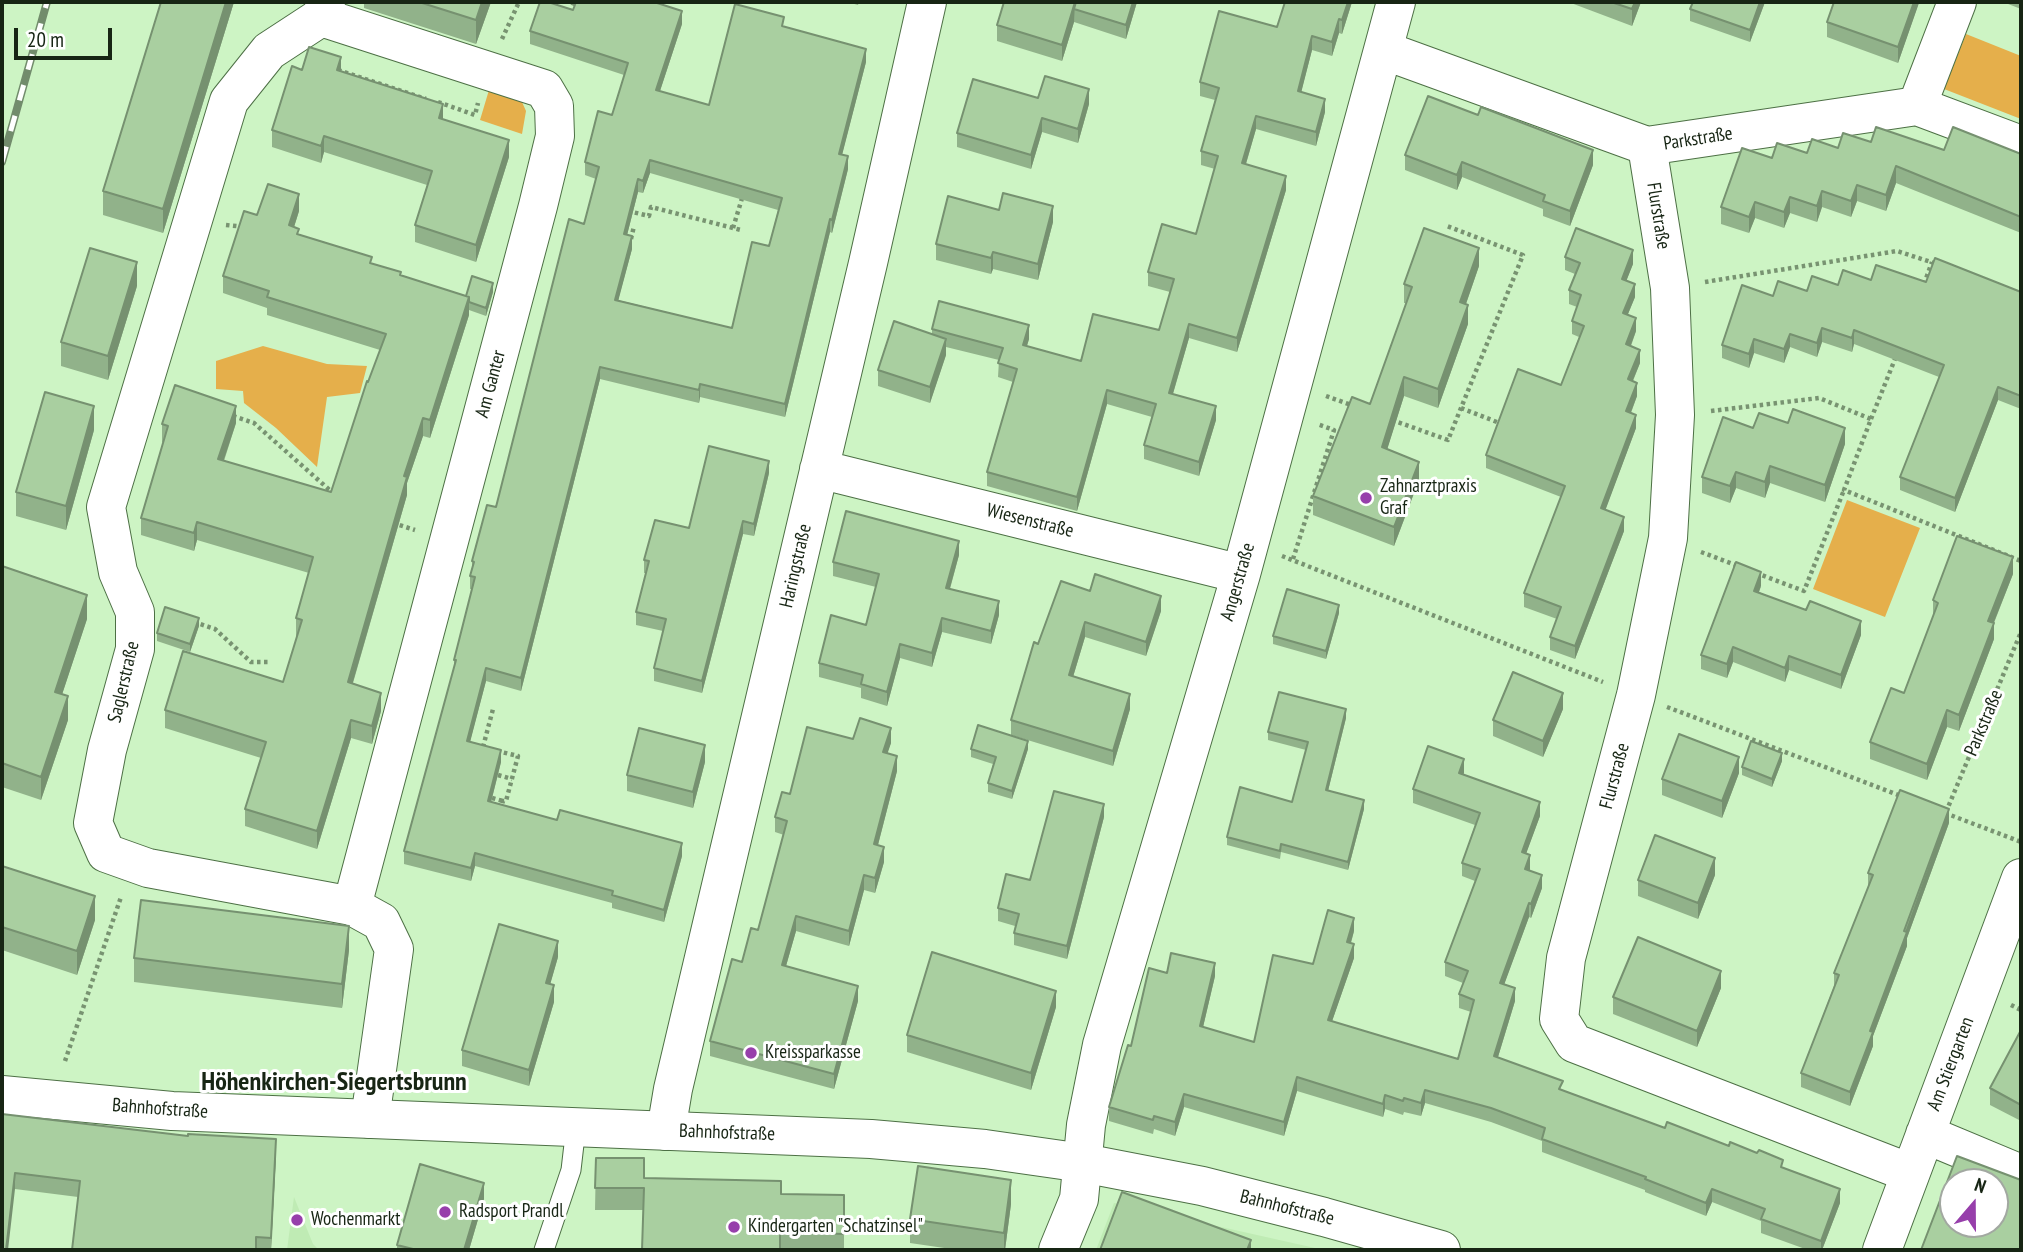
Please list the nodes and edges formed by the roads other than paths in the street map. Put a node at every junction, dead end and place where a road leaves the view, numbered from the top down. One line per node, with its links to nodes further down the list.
1 (927, 2): 9 (street, Haringstraße)
2 (1396, 2): 5 (street, Angerstraße)
3 (1956, 2): 6 (street)
4 (323, 9): 12 (street, Am Ganter); 12 (street, Saglerstraße)
5 (1383, 50): 8 (street, Parkstraße); 10 (street, Angerstraße)
6 (1917, 106): 7 (street, Parkstraße); 8 (street, Parkstraße)
7 (2021, 145)
8 (1647, 146): 19 (street, Flurstraße)
9 (819, 469): 10 (street, Wiesenstraße); 16 (street, Haringstraße)
10 (1241, 574): 18 (street, Angerstraße)
11 (2021, 878): 17 (street, Am Stiergarten)
12 (352, 906): 14 (street, Saglerstraße)
13 (2, 1095): 14 (street, Bahnhofstraße)
14 (370, 1119): 15 (street, Bahnhofstraße)
15 (576, 1127): 16 (street, Bahnhofstraße); 21 (lane)
16 (666, 1131): 18 (street, Bahnhofstraße)
17 (1925, 1134): 19 (street, Am Stiergarten); 20 (street)
18 (1083, 1163): 22 (street, Angerstraße); 23 (street, Bahnhofstraße)
19 (1910, 1172): 24 (street, Am Stiergarten)
20 (2021, 1174)
21 (544, 1250)
22 (1058, 1250)
23 (1441, 1250)
24 (1882, 1250)

